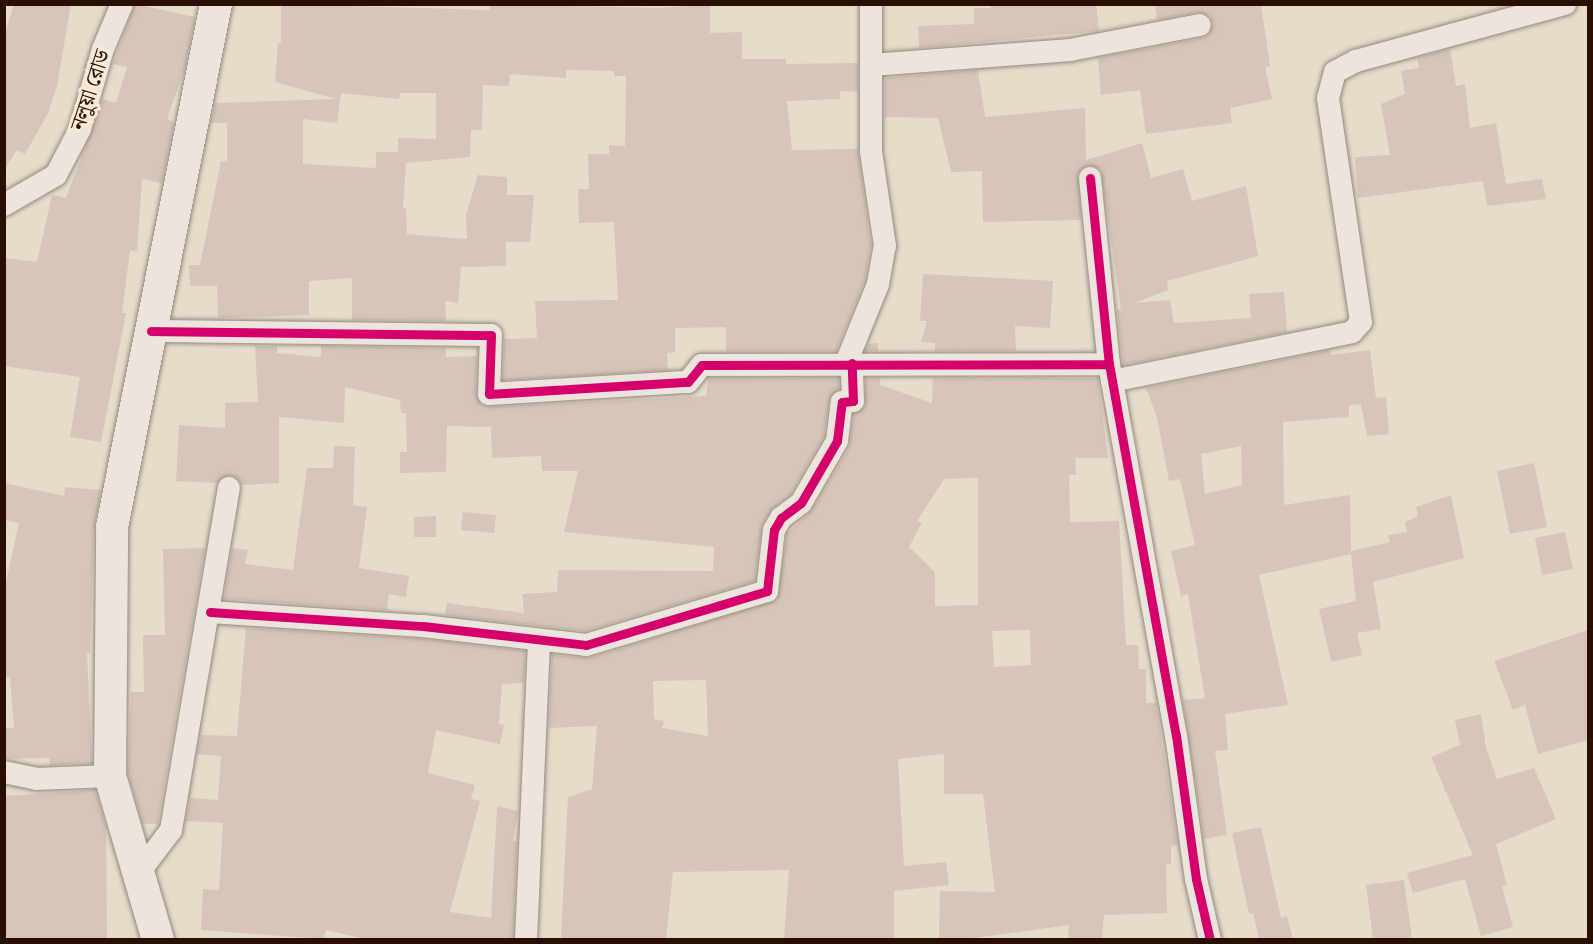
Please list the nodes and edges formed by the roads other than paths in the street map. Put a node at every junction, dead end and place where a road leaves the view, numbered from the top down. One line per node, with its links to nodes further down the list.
1 (122, 4): 8 (street, নলুয়া রোড)
2 (216, 4): 9 (main road)
3 (870, 4): 6 (street)
4 (1565, 4): 11 (street)
5 (1200, 25): 6 (street)
6 (871, 65): 10 (street)
7 (1090, 178): 11 (street)
8 (4, 205)
9 (151, 331): 10 (street); 16 (main road)
10 (849, 363): 11 (street); 14 (street)
11 (1111, 372): 20 (street)
12 (229, 488): 13 (street)
13 (210, 612): 14 (street); 17 (street)
14 (539, 640): 19 (street)
15 (4, 772): 16 (street)
16 (110, 776): 17 (main road)
17 (140, 872): 18 (main road)
18 (158, 939)
19 (526, 939)
20 (1210, 939)

